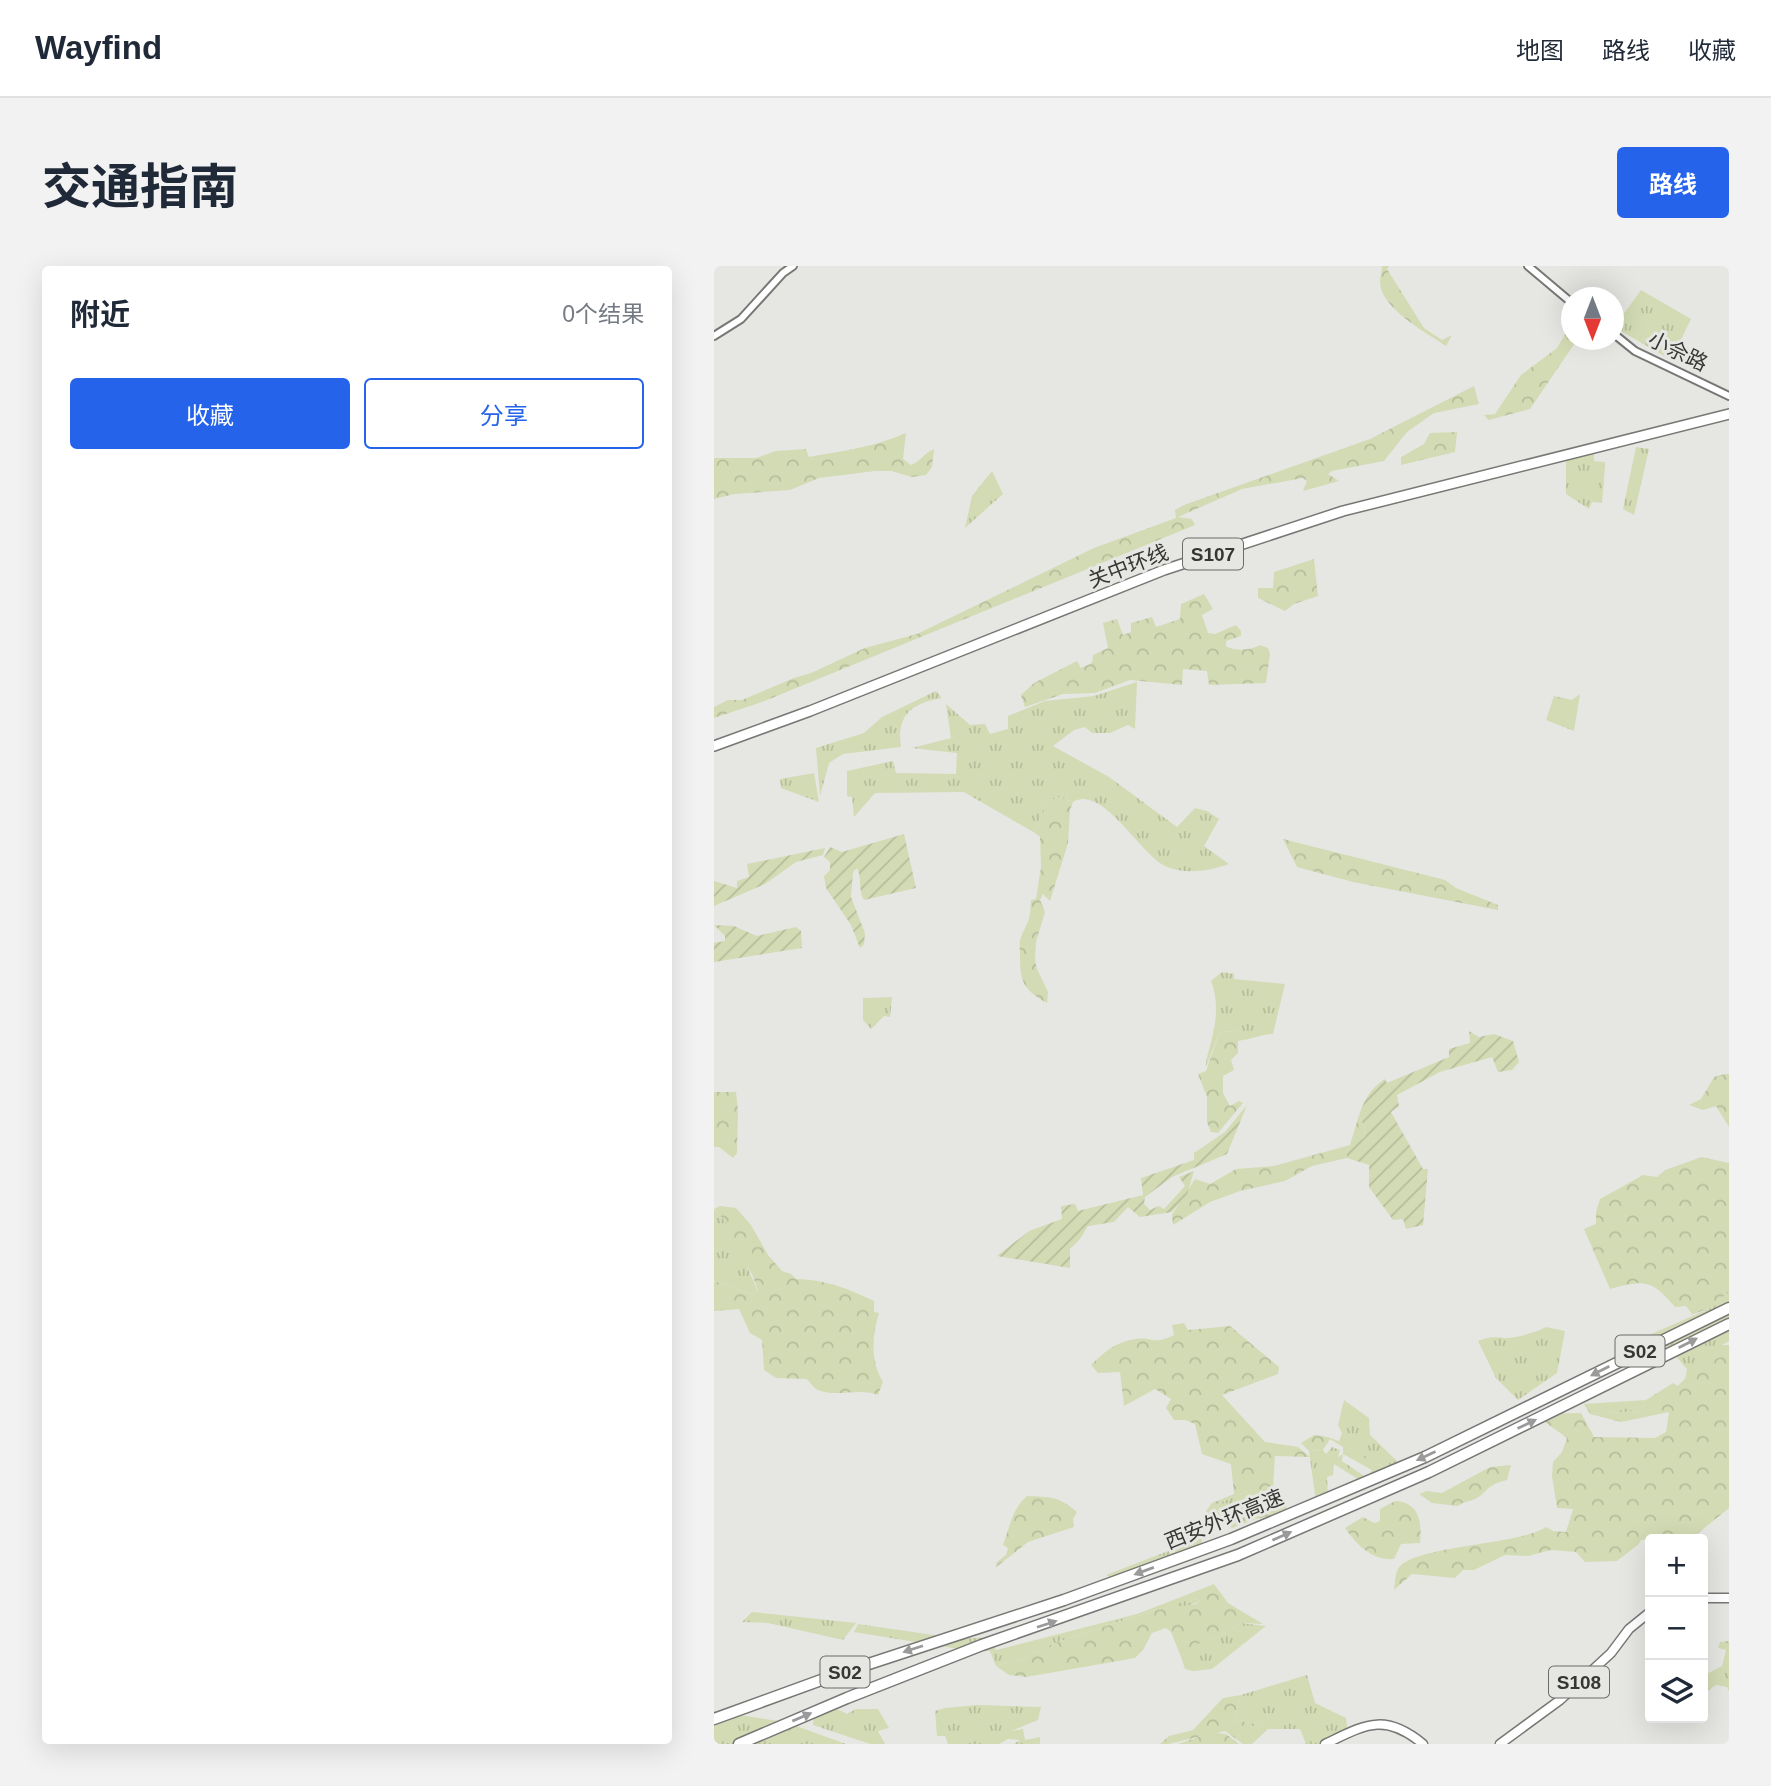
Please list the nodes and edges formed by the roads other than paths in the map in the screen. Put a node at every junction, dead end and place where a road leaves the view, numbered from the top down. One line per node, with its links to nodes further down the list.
1 (793, 266): 4 (street)
2 (1528, 266): 3 (street)
3 (1561, 294)
4 (714, 336)
5 (1624, 342): 6 (street, 小佘路)
6 (1729, 396)
7 (1729, 408): 9 (highway, 关中环线 / S107)
8 (1729, 414): 10 (highway, 关中环线 / S107)
9 (714, 740)
10 (714, 746)
11 (1729, 1308): 16 (highway, 西安外环高速 / S02, one-way to 16)
12 (1729, 1324): 17 (highway, 西安外环高速 / S02, one-way to 12)
13 (1708, 1598): 14 (main road)
14 (1729, 1598)
15 (1645, 1616): 20 (main road, S108)
16 (714, 1719)
17 (739, 1744)
18 (1325, 1744): 19 (main road)
19 (1423, 1744)
20 (1500, 1744)

